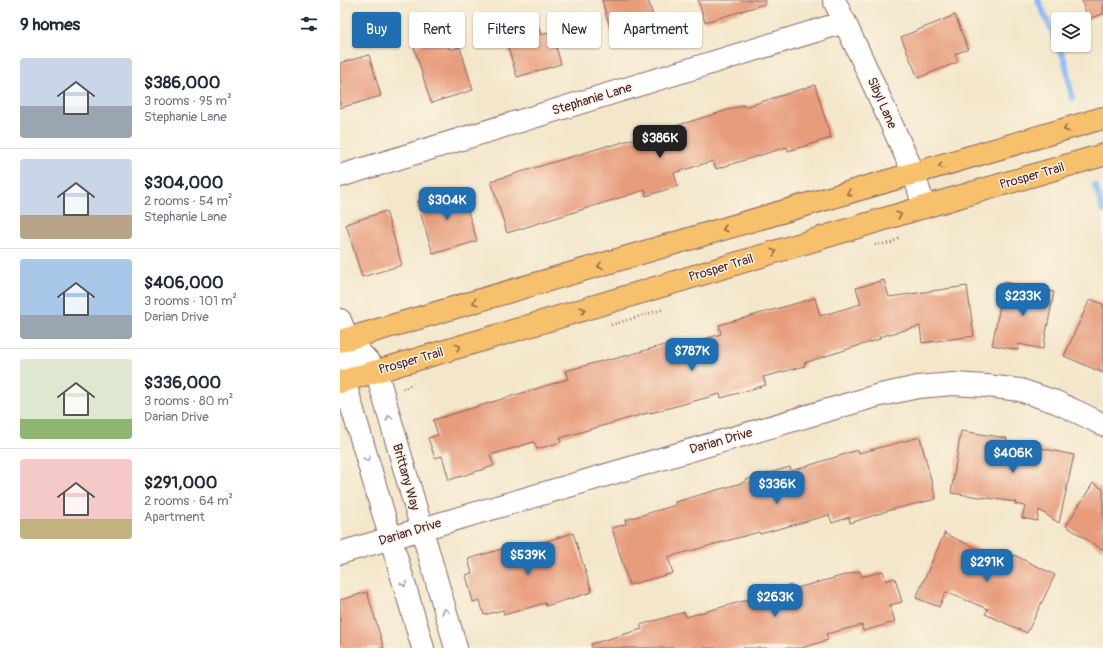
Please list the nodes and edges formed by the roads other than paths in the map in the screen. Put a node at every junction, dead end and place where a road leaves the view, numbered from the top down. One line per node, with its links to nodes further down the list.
1 (834, 0): 2 (street, Sibyl Lane)
2 (845, 22): 5 (street, Sibyl Lane); 6 (street, Stephanie Lane)
3 (1103, 118): 5 (main road, one-way to 5)
4 (1103, 155): 7 (main road, Prosper Trail)
5 (914, 174): 7 (street, Sibyl Lane); 8 (main road, one-way to 8)
6 (340, 176)
7 (924, 207): 9 (main road, Prosper Trail, one-way to 7)
8 (342, 334): 9 (street, Brittany Way); 10 (street)
9 (376, 370): 10 (main road, Prosper Trail); 12 (street, Brittany Way, one-way to 9)
10 (342, 381): 13 (street, one-way to 13)
11 (1103, 426): 12 (street, Darian Drive)
12 (421, 528): 13 (street, Darian Drive); 16 (street, Brittany Way, one-way to 12)
13 (390, 538): 14 (street, Darian Drive); 15 (street, one-way to 15)
14 (340, 552)
15 (423, 648)
16 (456, 648)

